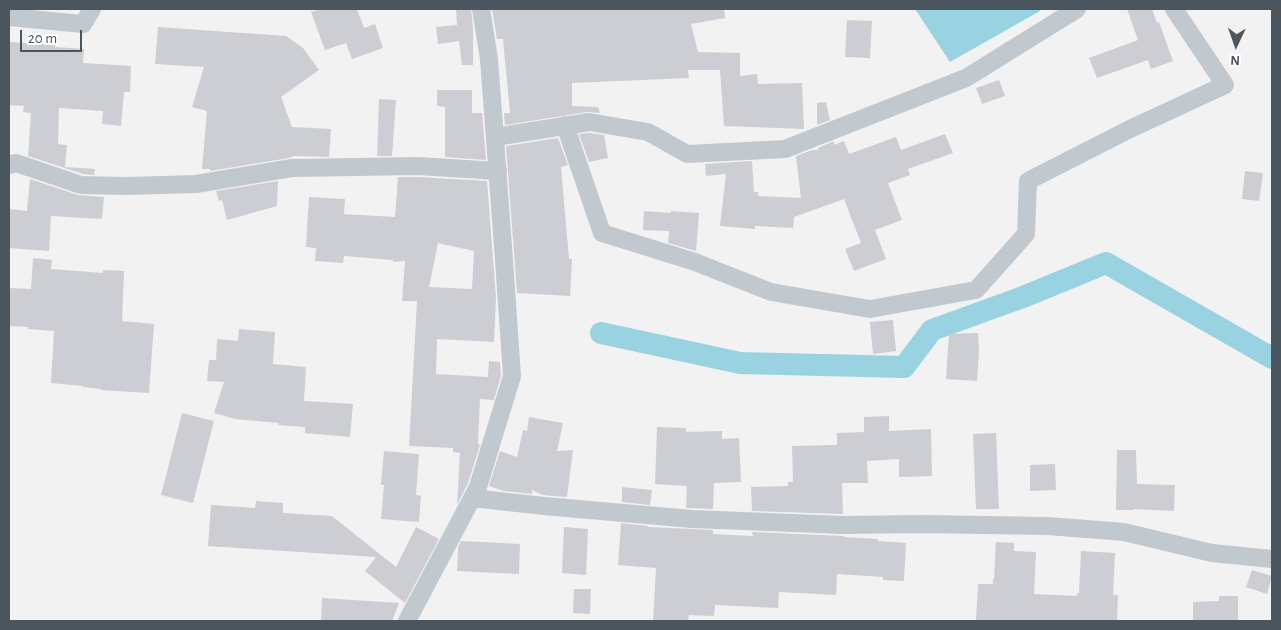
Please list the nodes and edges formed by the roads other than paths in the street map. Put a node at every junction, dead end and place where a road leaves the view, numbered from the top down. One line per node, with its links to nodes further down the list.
1 (92, 9): 5 (street)
2 (481, 9): 7 (street)
3 (1077, 9): 6 (street)
4 (1174, 9): 6 (street)
5 (9, 16)
6 (565, 125): 7 (street)
7 (495, 137): 9 (street)
8 (9, 165): 9 (street)
9 (498, 171): 10 (street)
10 (472, 498): 11 (street); 12 (street)
11 (1272, 559)
12 (407, 621)

